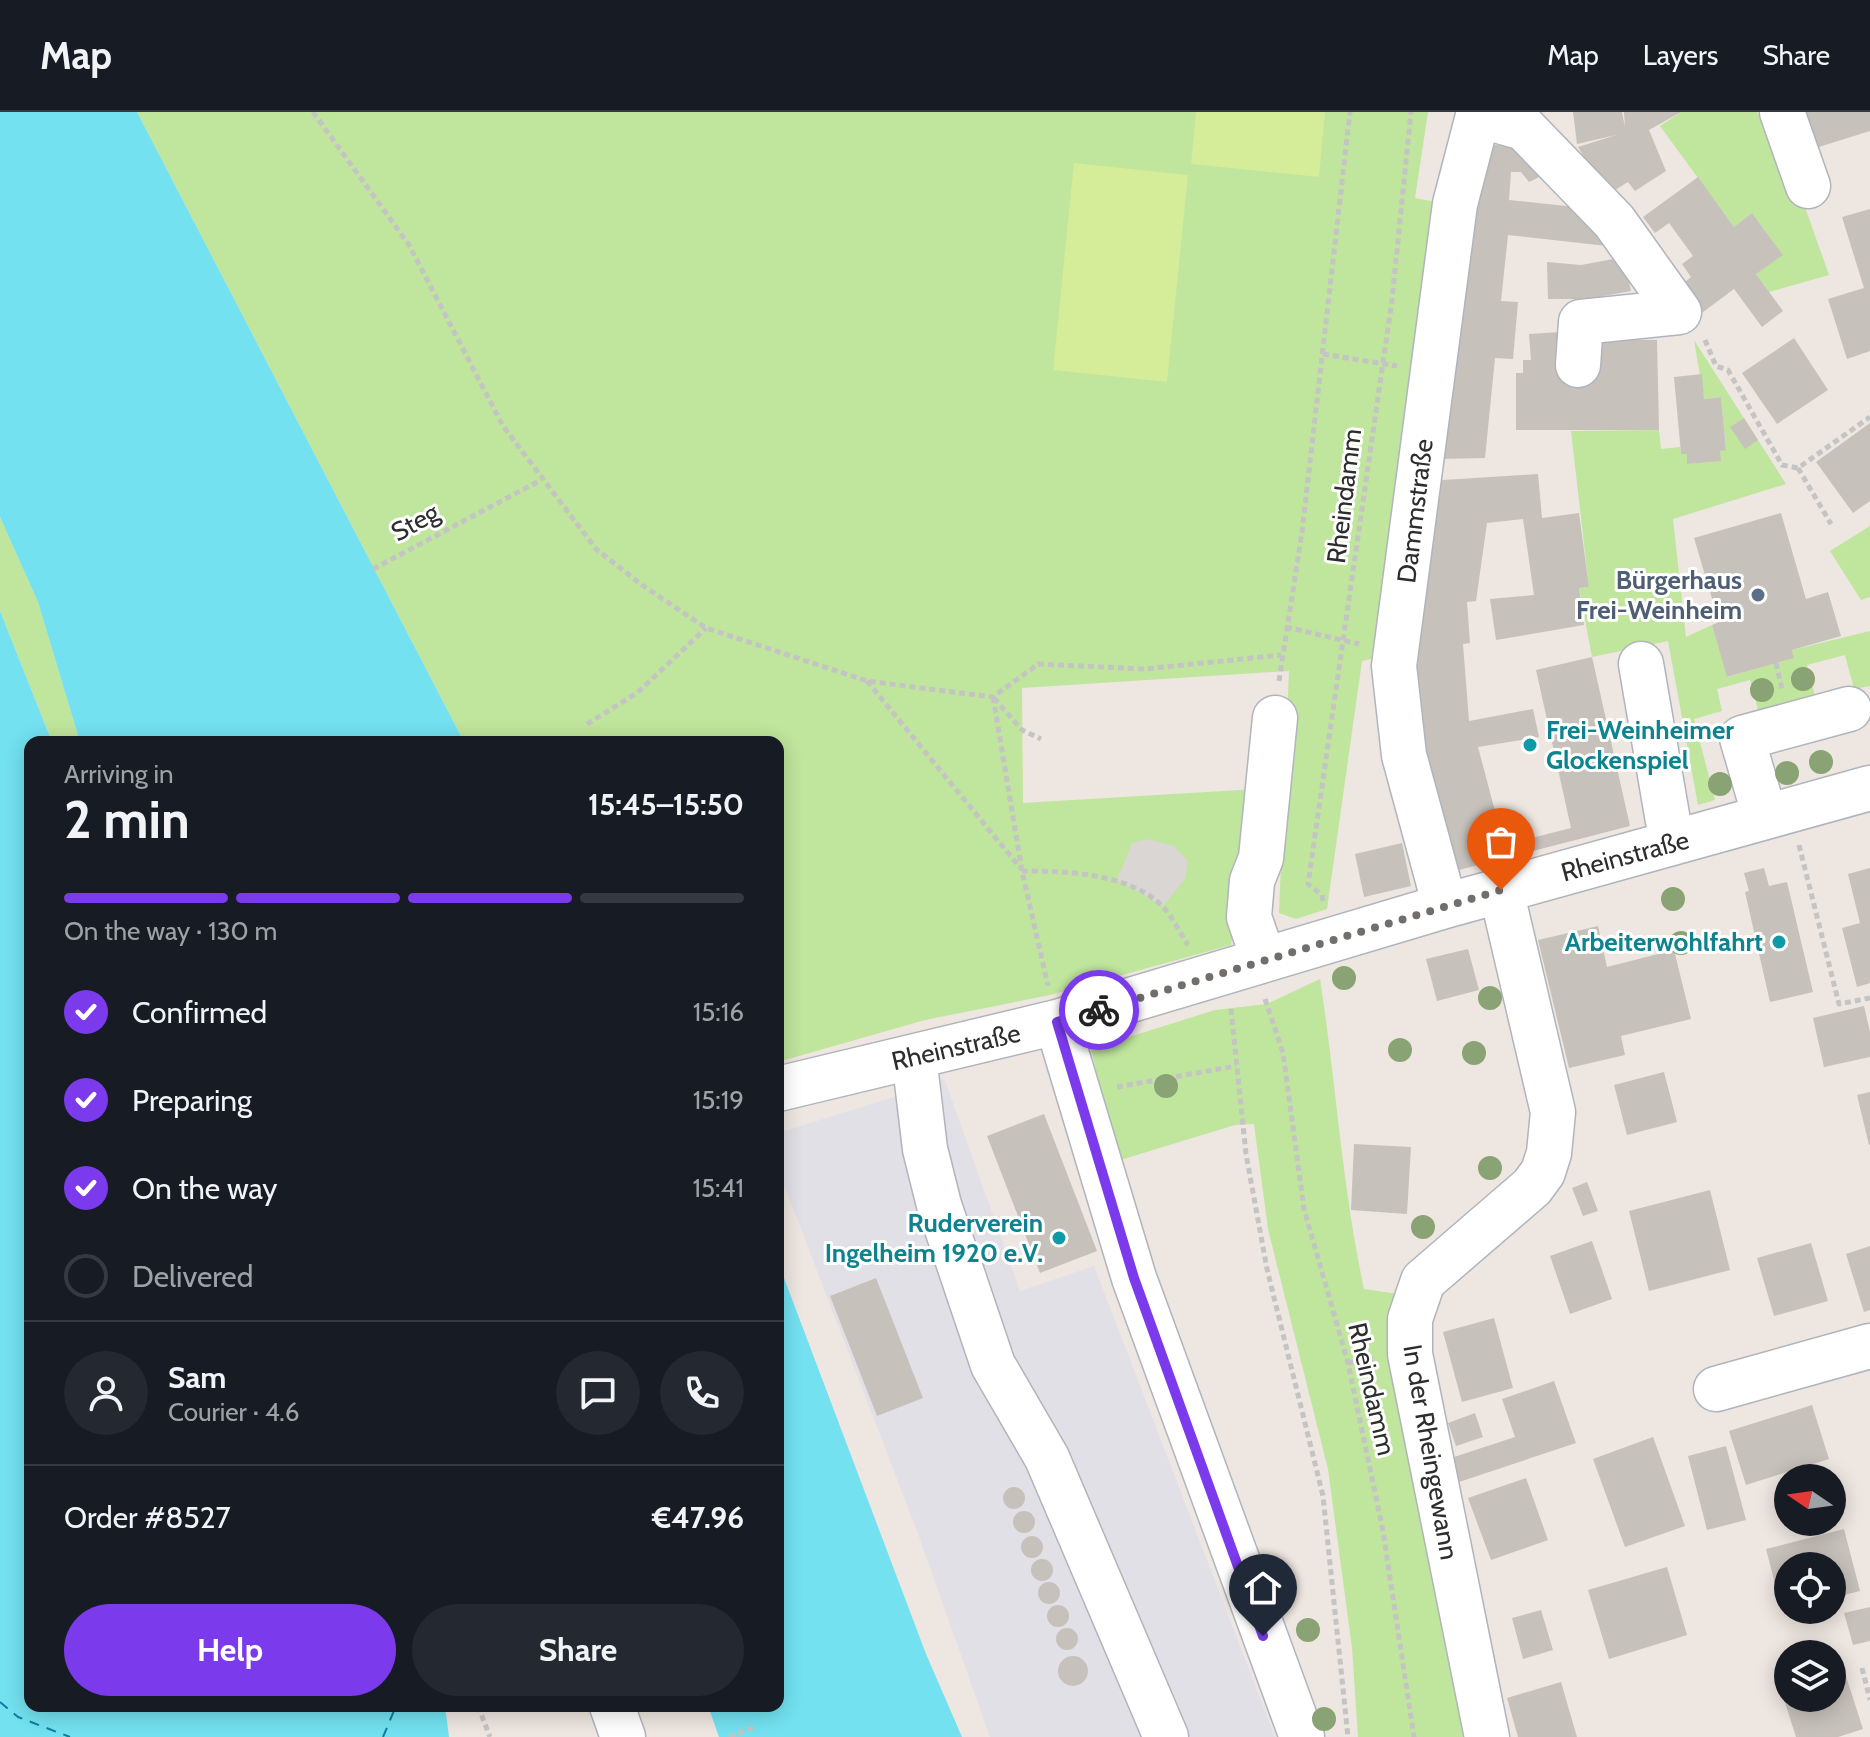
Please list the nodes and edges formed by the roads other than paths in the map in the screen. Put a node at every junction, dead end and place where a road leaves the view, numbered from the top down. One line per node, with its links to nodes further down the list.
1 (1782, 112): 3 (street)
2 (1478, 114): 4 (street, Dammstraße); 12 (street, Dammstraße)
3 (1808, 186)
4 (1578, 365)
5 (1641, 664): 9 (street)
6 (1849, 709): 10 (street)
7 (1275, 718): 13 (street)
8 (1870, 788): 10 (street, Rheinstraße)
9 (1668, 821)
10 (1781, 827): 11 (street, Rheinstraße)
11 (1501, 890): 12 (street, Rheinstraße); 23 (street, In der Rheingewann)
12 (1445, 906): 13 (street, Rheinstraße)
13 (1235, 965): 14 (street, Rheinstraße)
14 (1057, 1022): 15 (street, Rheinstraße); 22 (street)
15 (914, 1057): 16 (street, Rheinstraße); 21 (street)
16 (784, 1088)
17 (1870, 1346): 18 (street)
18 (1716, 1389)
19 (614, 1712): 20 (street)
20 (623, 1737)
21 (1166, 1737)
22 (1302, 1737)
23 (1487, 1737)

